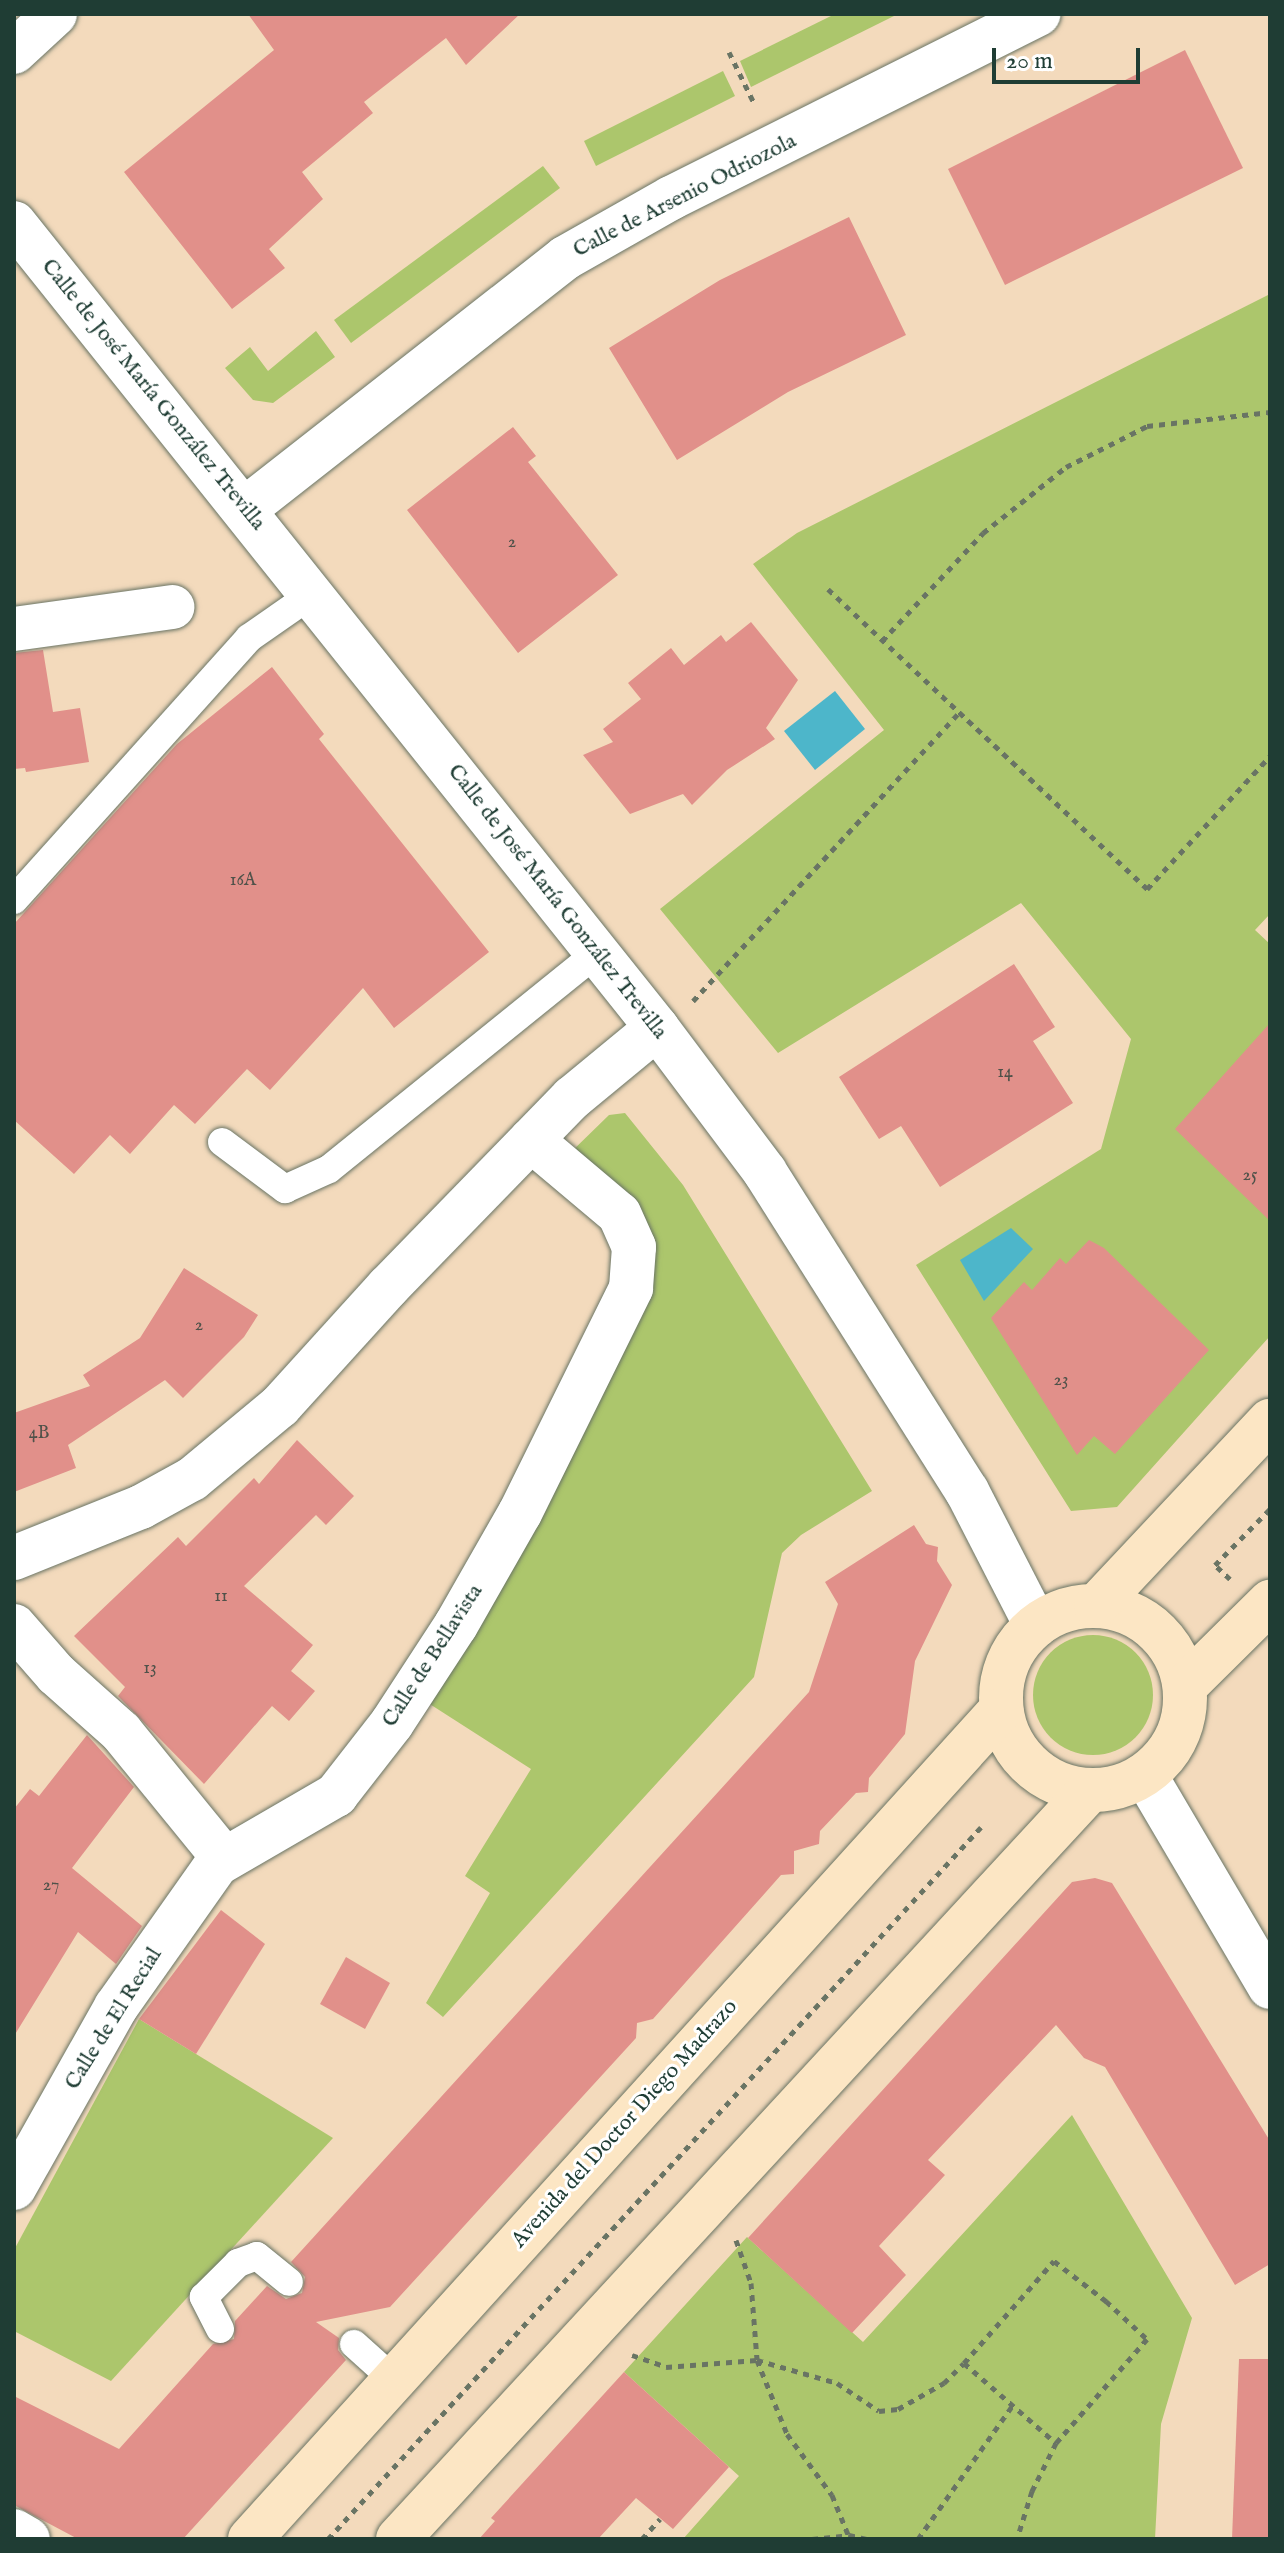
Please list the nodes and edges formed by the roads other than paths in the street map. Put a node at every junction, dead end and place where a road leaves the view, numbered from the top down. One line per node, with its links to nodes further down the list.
1 (55, 14): 3 (street)
2 (1039, 14): 5 (street, Calle de Arsenio Odriozola)
3 (14, 52)
4 (14, 223): 5 (street, Calle de José María González Trevilla)
5 (245, 509): 6 (street, Calle de José María González Trevilla)
6 (312, 594): 9 (lane); 10 (street, Calle de José María González Trevilla)
7 (172, 607): 8 (street)
8 (14, 629)
9 (14, 900)
10 (597, 953): 11 (street, Calle de José María González Trevilla); 13 (lane)
11 (657, 1028): 12 (street); 18 (street, Calle de José María González Trevilla)
12 (531, 1140): 15 (street); 24 (street, Calle de Bellavista)
13 (222, 1142)
14 (1270, 1421): 17 (main road)
15 (14, 1558)
16 (1270, 1602): 20 (main road)
17 (1096, 1606): 18 (main road); 20 (main road)
18 (1036, 1625): 21 (main road)
19 (14, 1626): 24 (street)
20 (1185, 1686): 22 (main road)
21 (1001, 1710): 23 (main road); 30 (main road, Avenida del Doctor Diego Madrazo)
22 (1145, 1775): 23 (main road); 25 (street)
23 (1089, 1791): 34 (main road)
24 (223, 1857): 26 (street, Calle de El Recial)
25 (1270, 1987)
26 (14, 2188)
27 (289, 2282): 28 (lane)
28 (220, 2329)
29 (354, 2344): 30 (lane)
30 (394, 2380): 33 (main road, Avenida del Doctor Diego Madrazo)
31 (14, 2531): 32 (street)
32 (28, 2539)
33 (250, 2539)
34 (398, 2539)

